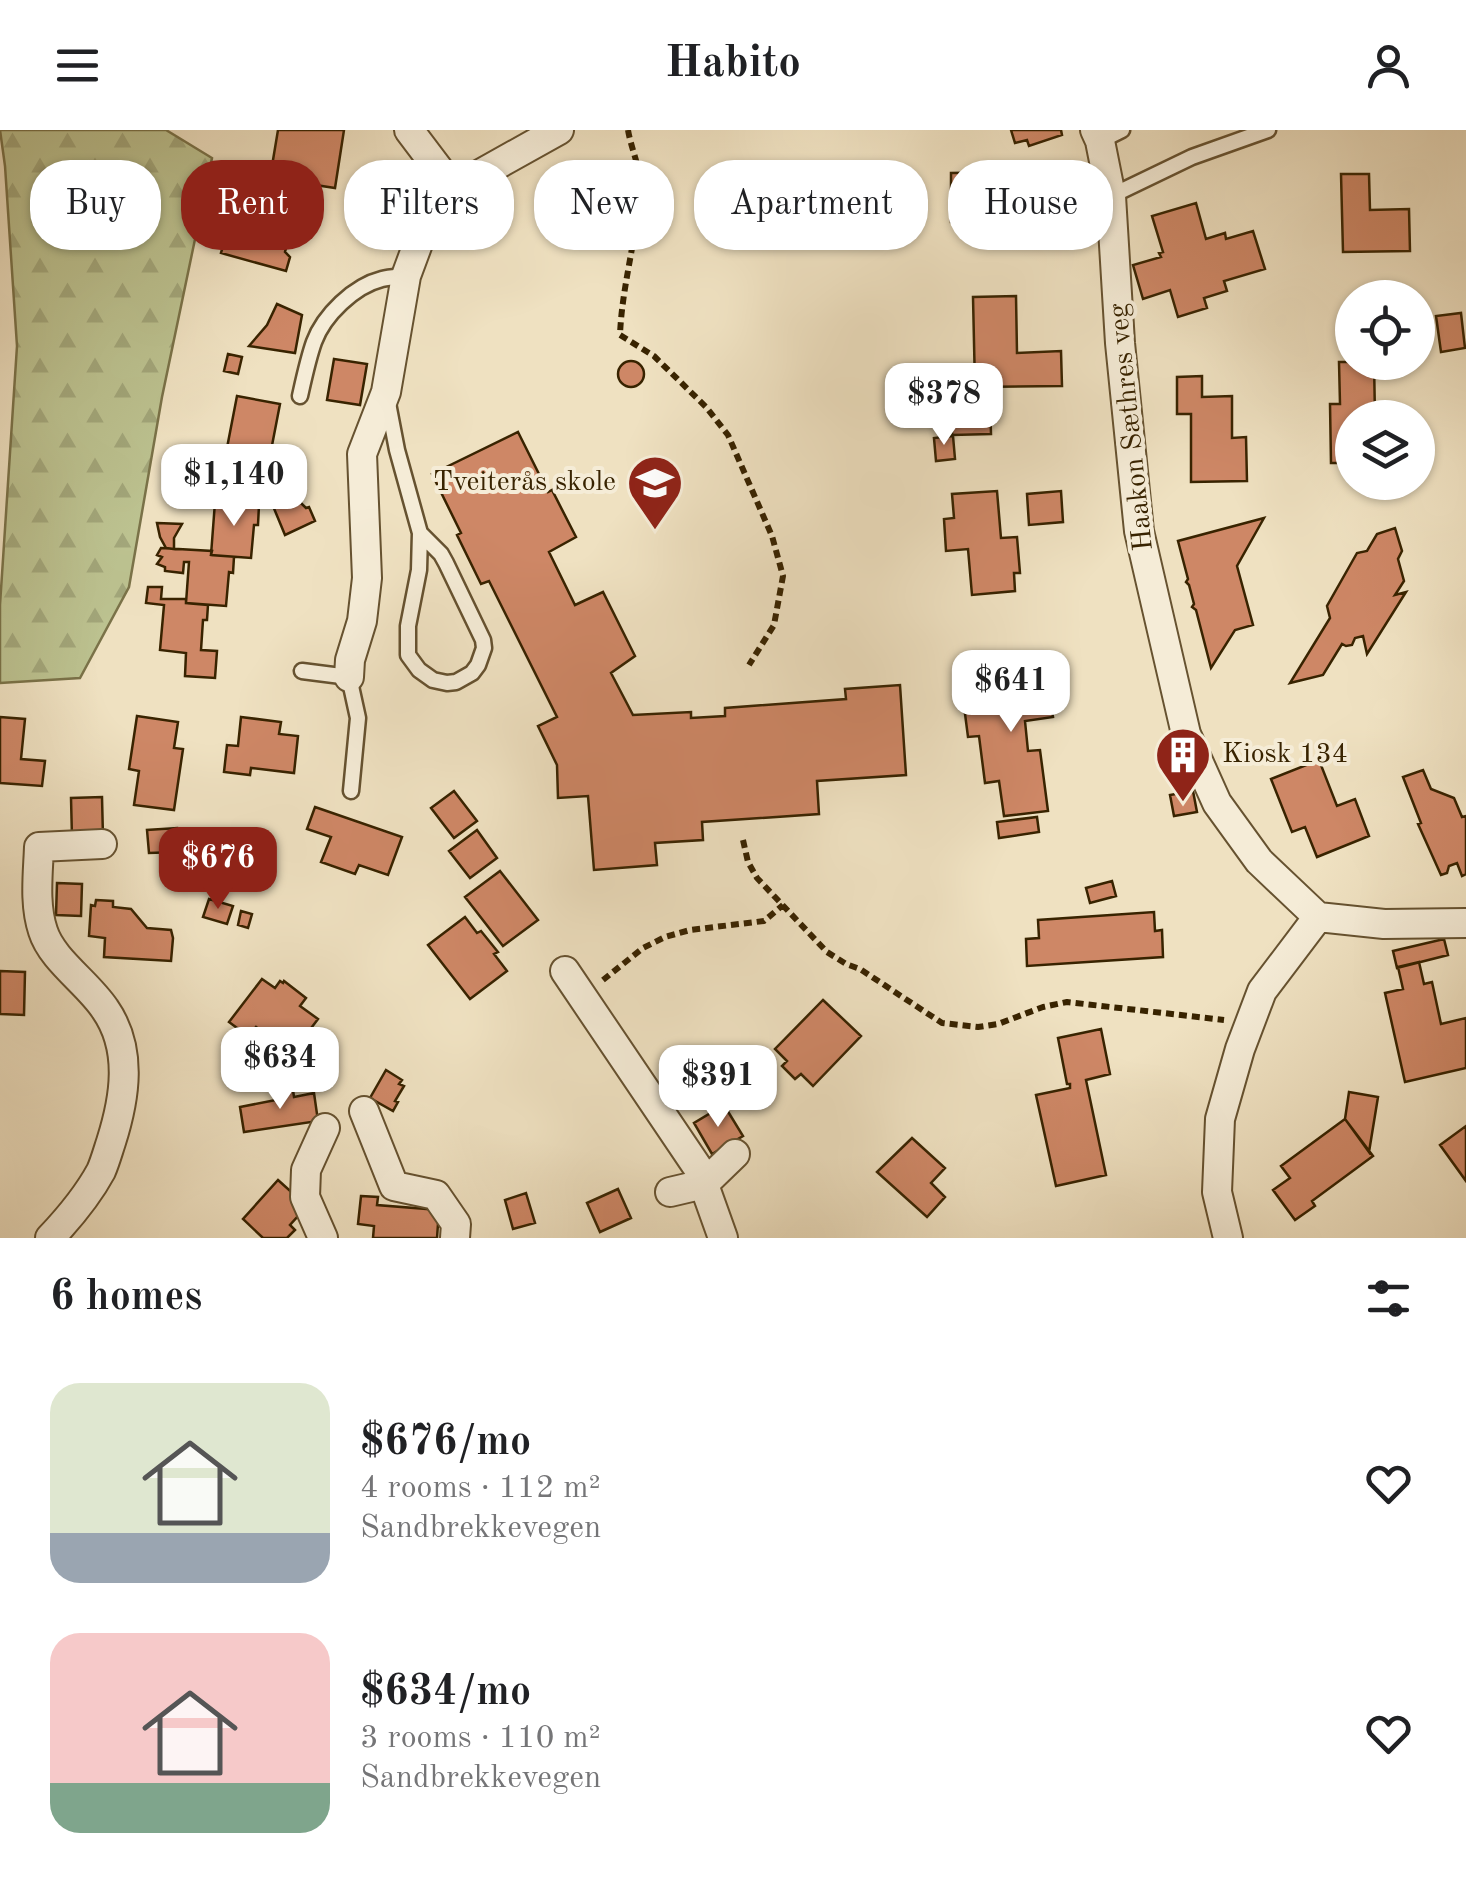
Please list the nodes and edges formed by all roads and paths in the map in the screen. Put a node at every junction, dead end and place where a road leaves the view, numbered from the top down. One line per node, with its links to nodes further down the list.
1 (409, 130): 6 (street)
2 (558, 130): 7 (street)
3 (628, 130): 16 (path)
4 (1268, 130): 9 (lane)
5 (1106, 134): 8 (street, Haakon Sæthres veg)
6 (432, 160)
7 (505, 160)
8 (1108, 160)
9 (1113, 195)
10 (1113, 229): 23 (street, Haakon Sæthres veg)
11 (416, 250): 12 (street)
12 (406, 276): 13 (street); 14 (lane)
13 (386, 392): 15 (lane); 18 (street)
14 (300, 396)
15 (420, 532): 15 (lane)
16 (750, 665)
17 (302, 671): 18 (lane)
18 (349, 677): 19 (lane)
19 (350, 791)
20 (743, 840): 22 (path)
21 (102, 844): 33 (street)
22 (783, 905): 26 (path); 27 (path)
23 (1318, 917): 24 (street); 27 (street)
24 (1466, 922)
25 (565, 970): 26 (street)
26 (582, 997): 31 (street)
27 (1250, 1022): 37 (street)
28 (364, 1111): 35 (street)
29 (324, 1128): 34 (street)
30 (735, 1154): 31 (street)
31 (704, 1184): 32 (street); 36 (street)
32 (670, 1192)
33 (50, 1238)
34 (323, 1238)
35 (455, 1238)
36 (722, 1238)
37 (1228, 1238)

